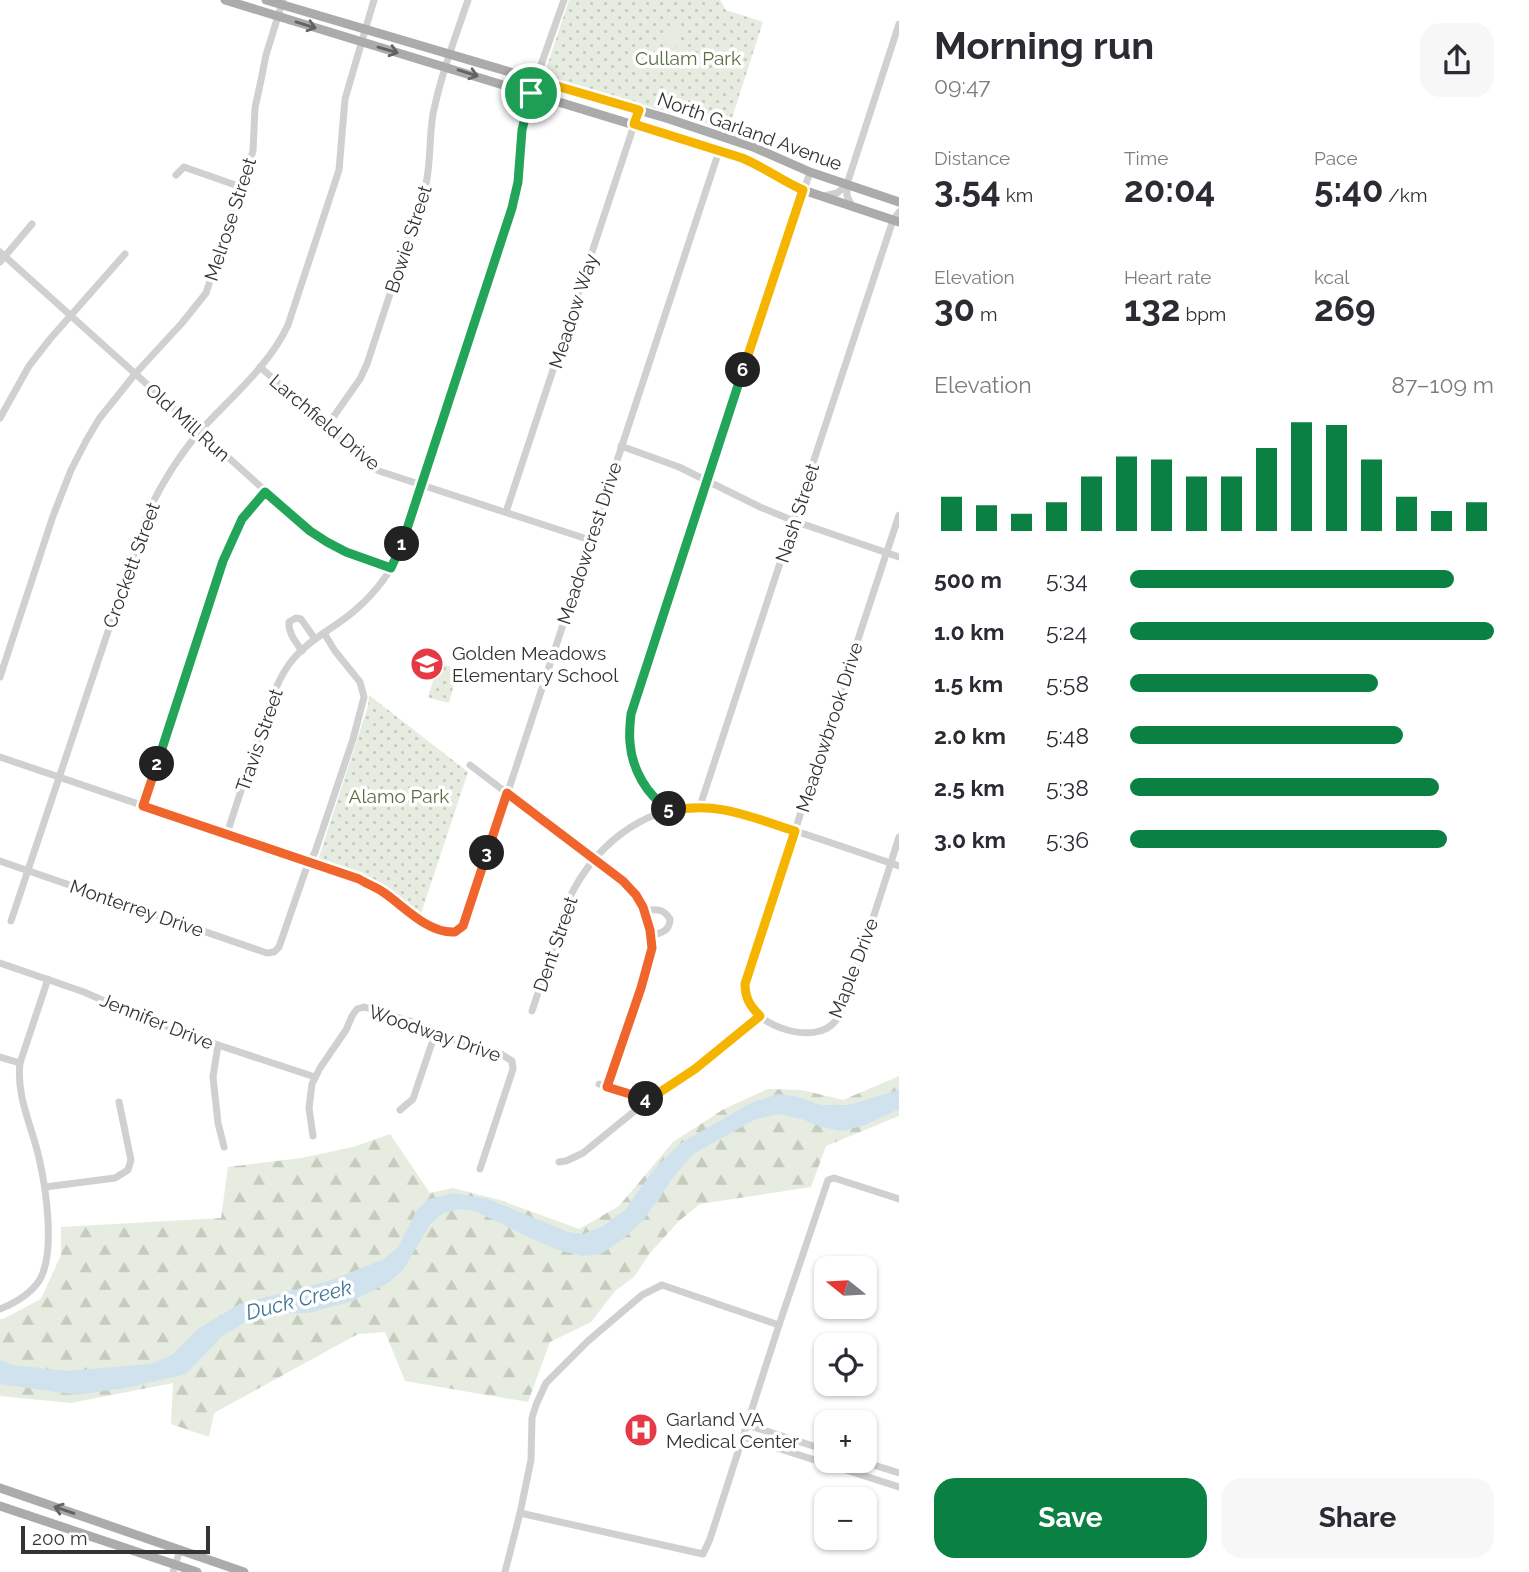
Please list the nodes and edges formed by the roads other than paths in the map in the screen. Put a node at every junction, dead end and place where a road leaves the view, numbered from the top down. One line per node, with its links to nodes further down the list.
1 (225, 0): 7 (main road, North Garland Avenue)
2 (266, 0): 6 (main road, North Garland Avenue)
3 (374, 0): 9 (street, Crockett Street)
4 (468, 0): 11 (street, Bowie Street)
5 (564, 0): 13 (street, Travis Street)
6 (282, 2): 7 (street, Melrose Street); 9 (main road, North Garland Avenue)
7 (278, 16): 10 (main road, North Garland Avenue, one-way to 10); 22 (street, Melrose Street)
8 (899, 24): 21 (street)
9 (364, 30): 10 (street, Crockett Street); 11 (main road, North Garland Avenue)
10 (361, 42): 12 (main road, North Garland Avenue, one-way to 12); 33 (street, Crockett Street)
11 (449, 55): 12 (street, Bowie Street); 13 (main road, North Garland Avenue)
12 (446, 67): 14 (main road, North Garland Avenue, one-way to 14); 36 (street, Bowie Street)
13 (536, 80): 14 (street, Travis Street); 15 (main road, North Garland Avenue)
14 (531, 93): 16 (main road, North Garland Avenue); 40 (street, Travis Street)
15 (639, 110): 16 (street, Meadow Way); 17 (main road, North Garland Avenue)
16 (634, 124): 18 (main road, North Garland Avenue); 42 (street, Meadow Way)
17 (727, 138): 18 (main road); 19 (main road, North Garland Avenue)
18 (719, 151): 23 (main road, North Garland Avenue); 38 (street, Meadowcrest Drive)
19 (810, 172): 21 (main road, North Garland Avenue); 23 (street)
20 (176, 175): 22 (street)
21 (847, 184): 24 (street); 25 (main road, North Garland Avenue); 27 (street)
22 (241, 187): 34 (street, Melrose Street)
23 (803, 190): 24 (main road, North Garland Avenue); 39 (street)
24 (822, 196): 27 (main road, North Garland Avenue)
25 (887, 197): 26 (main road, North Garland Avenue); 28 (street)
26 (899, 202)
27 (852, 206): 28 (main road, North Garland Avenue)
28 (897, 218): 44 (street, Nash Street)
29 (32, 225): 31 (street)
30 (125, 254): 32 (street)
31 (2, 257): 32 (street, Old Mill Run)
32 (70, 315): 34 (street, Old Mill Run); 35 (street)
33 (260, 367): 36 (street, Larchfield Drive); 37 (street, Crockett Street)
34 (135, 374): 37 (street, Old Mill Run); 52 (street, Melrose Street)
35 (0, 418)
36 (327, 426): 40 (street, Larchfield Drive)
37 (199, 432): 41 (street, Old Mill Run); 55 (street, Crockett Street)
38 (621, 446): 39 (street); 45 (street, Meadowcrest Drive)
39 (706, 480): 44 (street); 59 (street)
40 (422, 484): 42 (street, Larchfield Drive); 48 (street, Travis Street)
41 (265, 492): 48 (street, Old Mill Run); 57 (street)
42 (506, 512): 45 (street, Larchfield Drive)
43 (899, 515): 46 (street, Meadowbrook Drive)
44 (794, 521): 46 (street); 58 (street, Nash Street)
45 (590, 540): 56 (street, Meadowcrest Drive)
46 (887, 553): 47 (street); 60 (street, Meadowbrook Drive)
47 (899, 557)
48 (391, 568): 49 (street, Travis Street)
49 (324, 634): 50 (street, Travis Street); 65 (street)
50 (315, 639): 51 (street, Travis Street); 51 (street)
51 (302, 650): 61 (street, Travis Street)
52 (0, 677)
53 (0, 757): 55 (street)
54 (470, 765): 56 (street)
55 (59, 778): 57 (street); 68 (street, Crockett Street)
56 (507, 793): 63 (street); 65 (street, Meadowcrest Drive)
57 (143, 806): 61 (street)
58 (700, 806): 59 (street, Dent Street); 60 (street, Dent Street)
59 (671, 811): 63 (street, Dent Street)
60 (795, 831): 66 (street, Dent Street); 75 (street, Meadowbrook Drive)
61 (227, 834): 65 (street)
62 (899, 837): 66 (street, Maple Drive)
63 (594, 859): 69 (street); 74 (street, Dent Street)
64 (0, 861): 68 (street, Monterrey Drive)
65 (310, 863): 68 (street, Monterrey Drive)
66 (890, 863): 67 (street, Dent Street); 75 (street, Maple Drive)
67 (899, 866)
68 (28, 870): 70 (street, Crockett Street)
69 (645, 911): 71 (street); 71 (street)
70 (11, 921)
71 (651, 936): 81 (street)
72 (0, 963): 73 (street, Jennifer Drive)
73 (48, 979): 77 (street, Jennifer Drive); 79 (street)
74 (532, 1012)
75 (760, 1016): 81 (street)
76 (436, 1031): 80 (street, Woodway Drive); 83 (street); 87 (street, Woodway Drive)
77 (218, 1045): 80 (street, Jennifer Drive); 85 (street)
78 (0, 1057): 79 (street)
79 (20, 1063): 88 (street)
80 (314, 1077): 84 (street)
81 (648, 1100): 86 (street)
82 (119, 1102): 88 (street)
83 (400, 1110)
84 (313, 1136)
85 (224, 1147)
86 (559, 1162)
87 (480, 1169)
88 (45, 1187): 90 (street)
89 (899, 1199): 91 (street)
90 (0, 1309)
91 (779, 1325): 92 (street); 100 (street)
92 (747, 1425): 93 (street); 94 (street)
93 (743, 1437): 97 (street); 100 (street)
94 (814, 1446)
95 (877, 1466): 96 (street)
96 (899, 1474)
97 (899, 1487)
98 (0, 1488): 101 (main road, one-way to 98)
99 (0, 1506): 102 (main road)
100 (520, 1513): 107 (street)
101 (127, 1532): 102 (main road); 103 (main road)
102 (122, 1546): 104 (main road)
103 (180, 1550): 104 (street); 106 (main road)
104 (174, 1568): 105 (main road)
105 (197, 1572)
106 (244, 1572)
107 (505, 1572)

